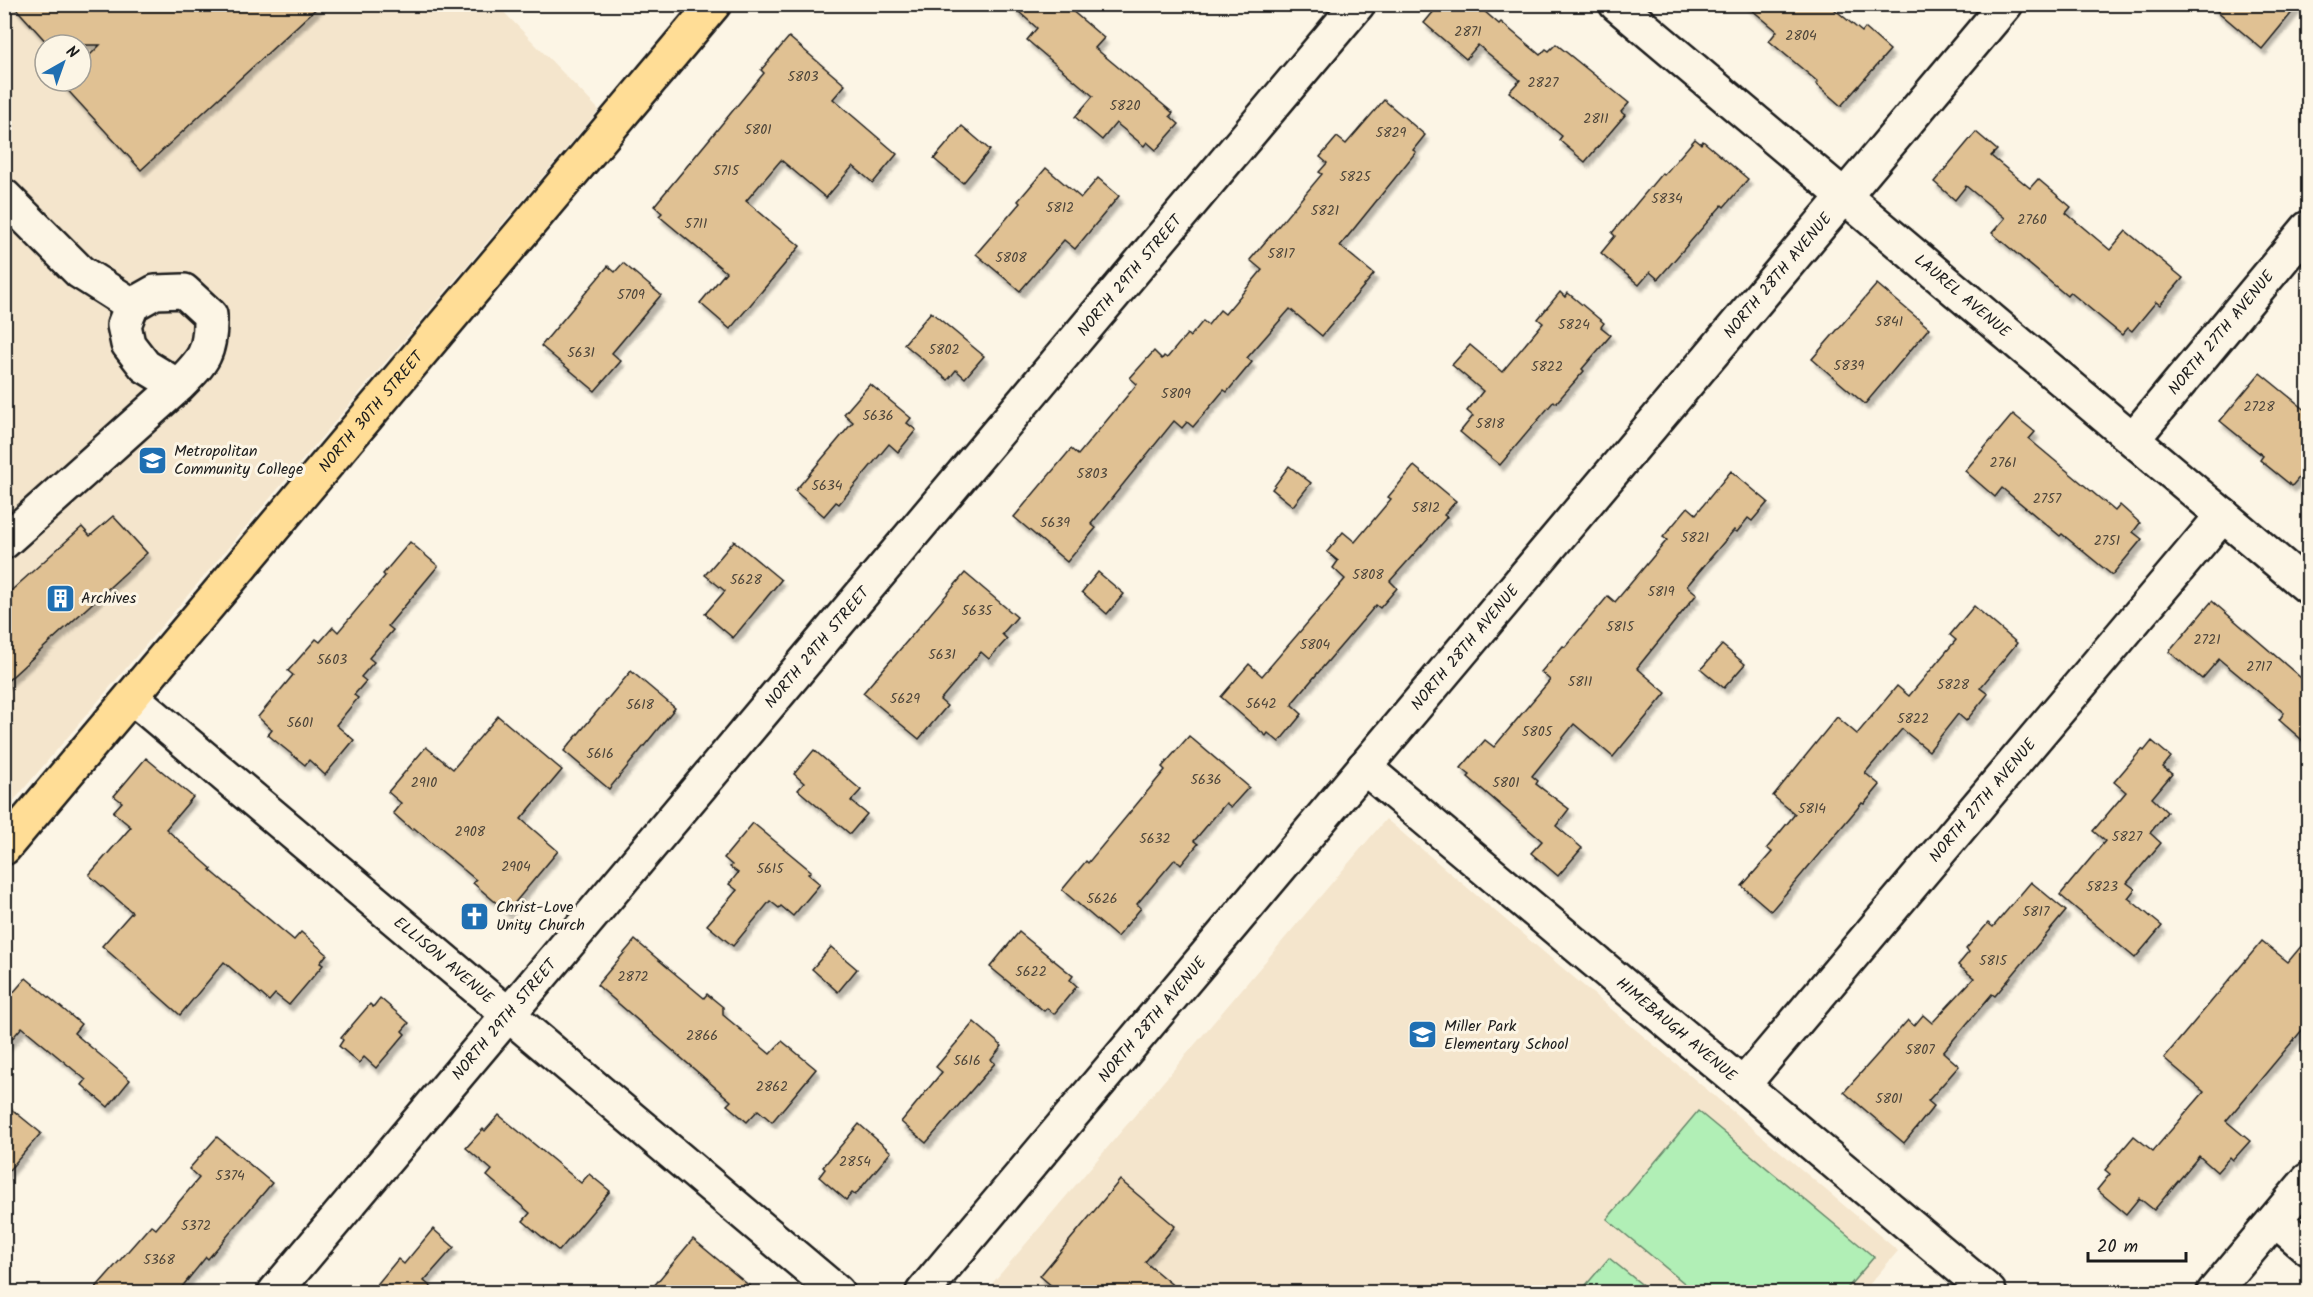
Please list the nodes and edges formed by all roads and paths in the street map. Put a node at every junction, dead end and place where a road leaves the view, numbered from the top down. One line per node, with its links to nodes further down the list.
1 (714, 4): 14 (highway, NORTH 30TH STREET)
2 (1358, 4): 17 (street, NORTH 29TH STREET)
3 (1616, 4): 6 (street, LAUREL AVENUE)
4 (2006, 4): 6 (street, NORTH 28TH AVENUE)
5 (4, 196): 8 (street)
6 (1845, 196): 10 (street, LAUREL AVENUE); 15 (street, NORTH 28TH AVENUE)
7 (2308, 228): 10 (street, NORTH 27TH AVENUE)
8 (132, 305): 9 (street); 9 (street)
9 (178, 386): 12 (street)
10 (2133, 439): 11 (street, LAUREL AVENUE)
11 (2223, 515): 13 (street, LAUREL AVENUE); 18 (street, NORTH 27TH AVENUE)
12 (4, 542)
13 (2308, 587)
14 (132, 698): 16 (highway, NORTH 30TH STREET); 17 (street, ELLISON AVENUE)
15 (1364, 767): 18 (street, HIMEBAUGH AVENUE); 24 (street, NORTH 28TH AVENUE)
16 (4, 848)
17 (508, 1016): 22 (street, NORTH 29TH STREET); 23 (street, ELLISON AVENUE)
18 (1743, 1085): 25 (street, HIMEBAUGH AVENUE)
19 (2308, 1180): 20 (street)
20 (2275, 1220): 21 (street); 26 (street)
21 (2308, 1248)
22 (275, 1293)
23 (837, 1293)
24 (923, 1293)
25 (1989, 1293)
26 (2214, 1293)

